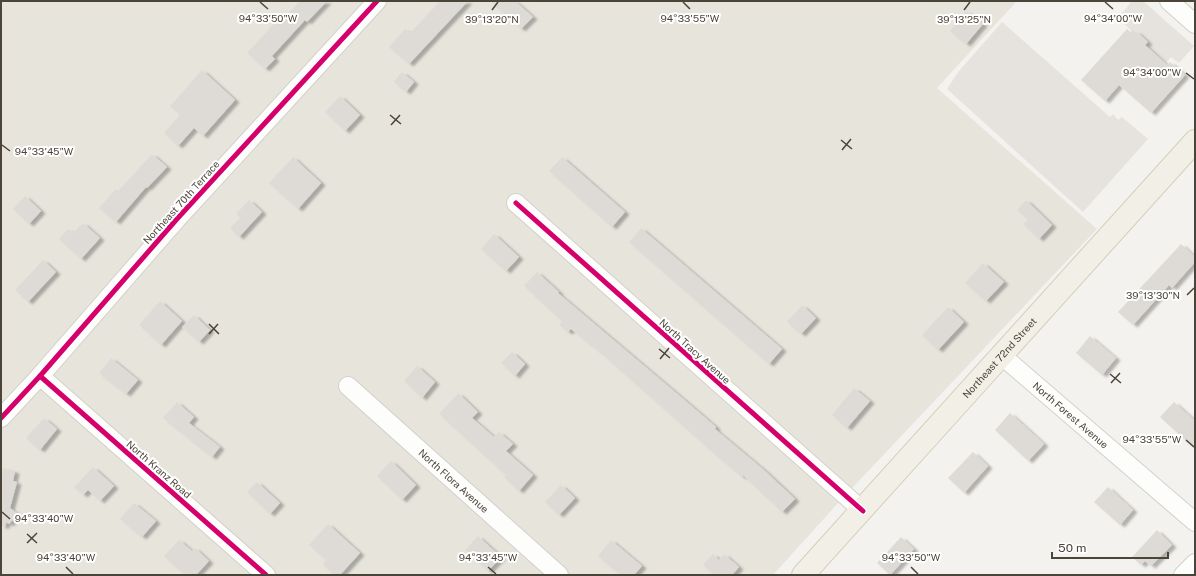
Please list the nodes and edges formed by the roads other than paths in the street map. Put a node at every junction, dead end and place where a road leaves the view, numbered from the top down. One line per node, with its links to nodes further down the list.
1 (377, 1): 7 (street, Northeast 70th Terrace)
2 (1169, 1): 3 (street)
3 (1195, 24)
4 (1195, 141): 6 (main road, Northeast 72nd Street)
5 (516, 203): 10 (street, North Tracy Avenue)
6 (1001, 355): 10 (main road, Northeast 72nd Street); 11 (street, North Forest Avenue)
7 (40, 376): 9 (street, Northeast 70th Terrace); 13 (street, North Kranz Road)
8 (348, 386): 14 (street, North Flora Avenue)
9 (1, 418)
10 (863, 511): 15 (main road, Northeast 72nd Street)
11 (1195, 522)
12 (1195, 563): 16 (street)
13 (266, 575)
14 (559, 575)
15 (803, 575)
16 (1183, 575)

